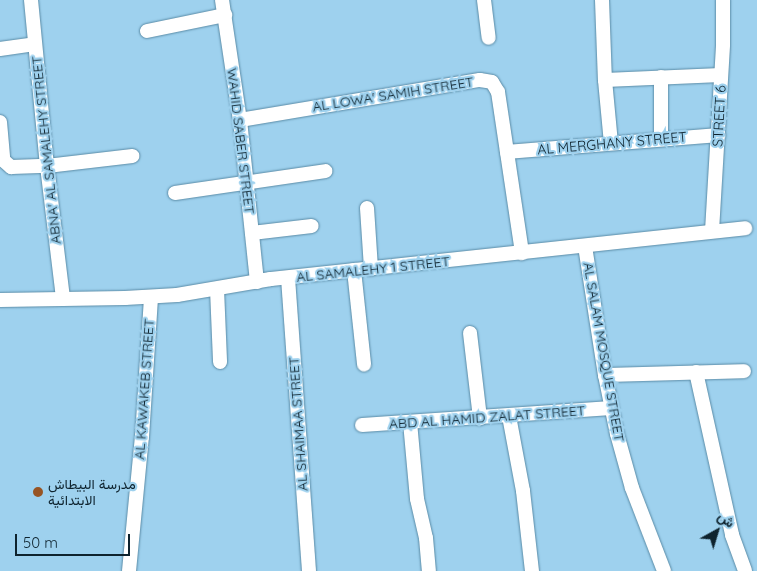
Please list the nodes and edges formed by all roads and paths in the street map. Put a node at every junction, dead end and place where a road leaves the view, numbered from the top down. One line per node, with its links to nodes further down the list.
1 (31, 0): 9 (street, ABNA' AL SAMALEHY STREET)
2 (222, 0): 6 (street, WAHID SABER STREET)
3 (484, 0): 8 (street)
4 (602, 0): 13 (street)
5 (723, 0): 11 (street, STREET 6)
6 (224, 14): 7 (street); 14 (street, WAHID SABER STREET)
7 (146, 31)
8 (489, 38)
9 (35, 44): 10 (street); 21 (street, ABNA' AL SAMALEHY STREET)
10 (0, 49)
11 (721, 75): 12 (street); 16 (street, STREET 6)
12 (662, 77): 13 (street); 17 (street)
13 (604, 80): 18 (street)
14 (240, 120): 19 (street, AL LOWA' SAMIH STREET); 23 (street, WAHID SABER STREET)
15 (0, 122): 21 (street)
16 (718, 134): 17 (street, AL MERGHANY STREET); 28 (street, STREET 6)
17 (661, 139): 18 (street, AL MERGHANY STREET)
18 (611, 143): 19 (street, AL MERGHANY STREET)
19 (507, 152): 31 (street, AL LOWA' SAMIH STREET)
20 (132, 156): 21 (street)
21 (47, 166): 39 (street, ABNA' AL SAMALEHY STREET)
22 (325, 171): 23 (street)
23 (247, 183): 24 (street); 29 (street, WAHID SABER STREET)
24 (175, 193)
25 (367, 208): 32 (street)
26 (312, 226): 29 (street)
27 (745, 228): 28 (street, AL SAMALEHY 1 STREET)
28 (712, 231): 30 (street, AL SAMALEHY 1 STREET)
29 (252, 233): 35 (street, WAHID SABER STREET)
30 (586, 246): 31 (street, AL SAMALEHY 1 STREET); 45 (street, AL SALAM MOSQUE STREET)
31 (522, 253): 32 (street, AL SAMALEHY 1 STREET)
32 (370, 269): 33 (street, AL SAMALEHY 1 STREET)
33 (354, 270): 34 (street, AL SAMALEHY 1 STREET); 42 (street)
34 (288, 278): 35 (street, AL SAMALEHY 1 STREET); 52 (street, AL SHAIMAA STREET)
35 (257, 282): 36 (street, AL SAMALEHY 1 STREET)
36 (217, 289): 37 (street, AL SAMALEHY 1 STREET); 41 (street)
37 (151, 297): 39 (street, AL SAMALEHY 1 STREET); 51 (street, AL KAWAKEB STREET)
38 (0, 300): 39 (street, AL SAMALEHY 1 STREET)
39 (63, 300)
40 (470, 332): 48 (street)
41 (220, 362)
42 (364, 364)
43 (744, 371): 44 (street)
44 (696, 372): 45 (street); 56 (street)
45 (605, 375): 46 (street, AL SALAM MOSQUE STREET)
46 (611, 408): 47 (street, ABD AL HAMID ZALAT STREET); 55 (street, AL SALAM MOSQUE STREET)
47 (509, 416): 48 (street, ABD AL HAMID ZALAT STREET); 54 (street)
48 (480, 418): 49 (street, ABD AL HAMID ZALAT STREET)
49 (410, 422): 50 (street, ABD AL HAMID ZALAT STREET); 53 (street)
50 (362, 425)
51 (129, 571)
52 (309, 571)
53 (429, 571)
54 (532, 571)
55 (664, 571)
56 (745, 571)

